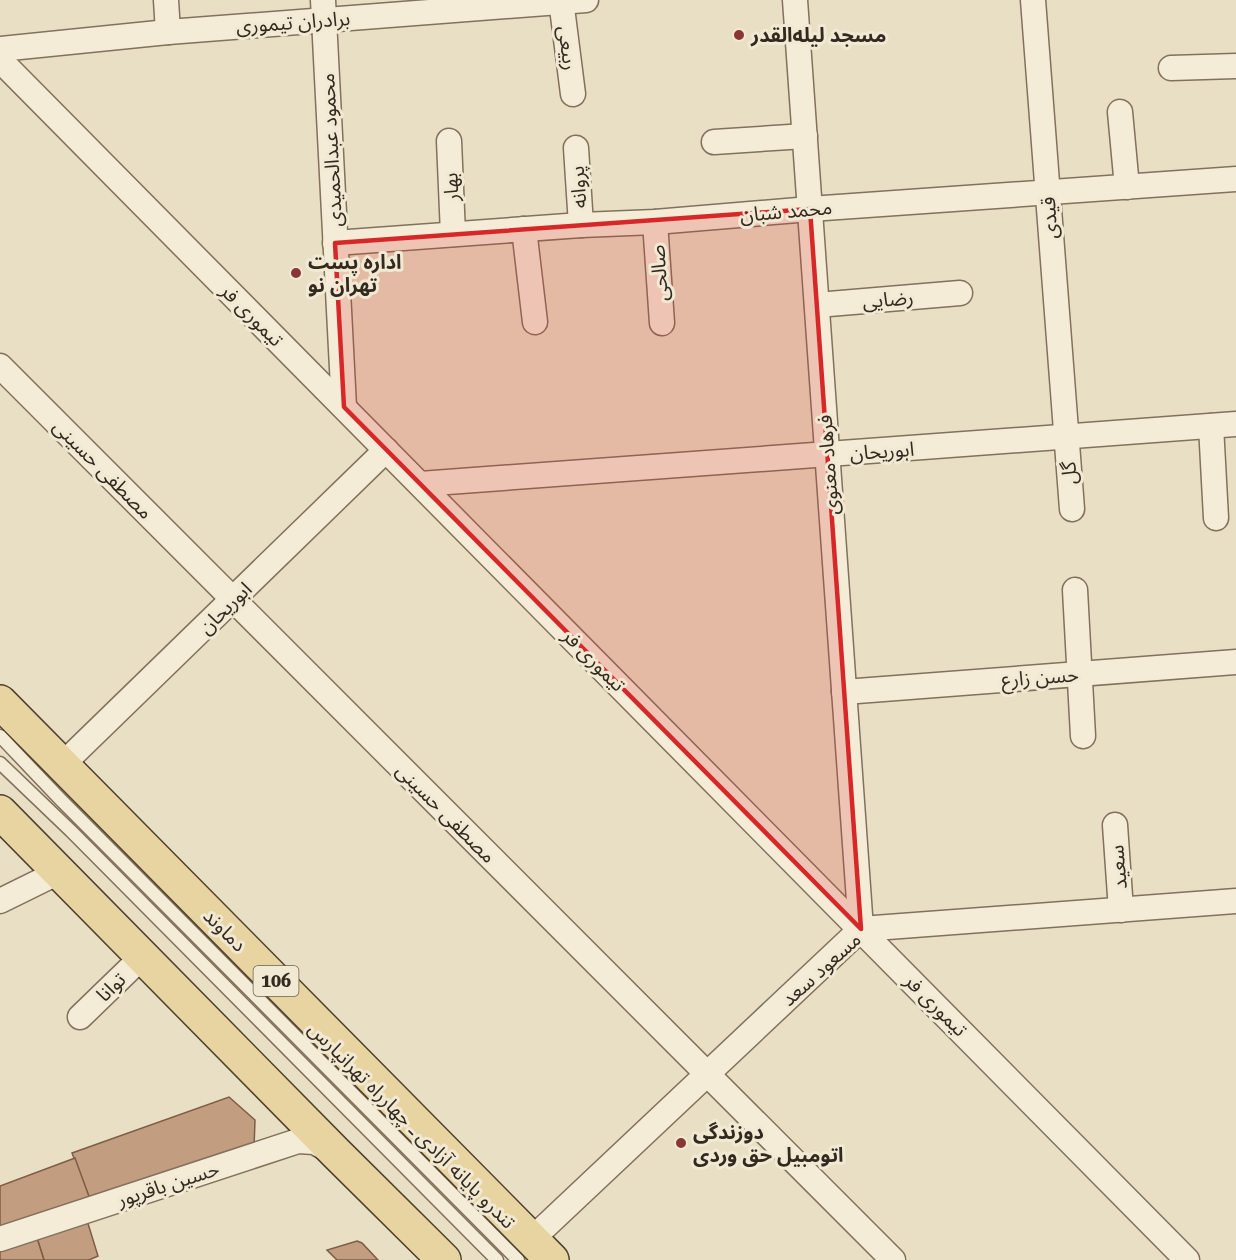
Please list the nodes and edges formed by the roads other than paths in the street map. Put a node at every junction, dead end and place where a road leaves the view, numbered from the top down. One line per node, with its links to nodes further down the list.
1 (166, 0): 7 (street)
2 (586, 0): 5 (street, برادران تیموری)
3 (795, 0): 14 (street, فرهاد معنوی)
4 (1032, 0): 20 (street, قیدی)
5 (562, 1): 6 (street, برادران تیموری); 12 (street, ربیعی)
6 (324, 10): 7 (street, برادران تیموری); 26 (street, محمود عبدالحمیدی)
7 (168, 32): 8 (street, برادران تیموری)
8 (0, 49)
9 (0, 60): 32 (street, تیموری فر)
10 (1236, 66): 11 (street)
11 (1171, 68)
12 (573, 94)
13 (1120, 112): 19 (street)
14 (805, 136): 16 (street); 21 (street, فرهاد معنوی)
15 (449, 141): 25 (street, بهار)
16 (714, 142)
17 (576, 148): 23 (street, پروانه)
18 (1236, 179): 19 (street, محمد شبان)
19 (1127, 187): 20 (street, محمد شبان)
20 (1047, 192): 21 (street, محمد شبان); 35 (street, قیدی)
21 (810, 209): 22 (street, محمد شبان); 28 (street, فرهاد معنوی)
22 (655, 222): 23 (street, محمد شبان); 30 (street, صالحی)
23 (581, 225): 24 (street, محمد شبان)
24 (524, 230): 25 (street, محمد شبان); 29 (street)
25 (453, 234): 26 (street, محمد شبان)
26 (335, 243): 32 (street, محمود عبدالحمیدی)
27 (960, 293): 28 (street, رضایی)
28 (817, 305): 37 (street, فرهاد معنوی)
29 (535, 322)
30 (662, 323)
31 (0, 366): 42 (street, مصطفی حسینی)
32 (344, 407): 36 (street, تیموری فر)
33 (1236, 424): 34 (street, ابوریحان)
34 (1211, 426): 35 (street, ابوریحان); 40 (street)
35 (1066, 437): 37 (street, ابوریحان); 39 (street, گل)
36 (386, 450): 38 (street, تیموری فر); 42 (street, ابوریحان)
37 (827, 455): 38 (street, ابوریحان); 45 (street, فرهاد معنوی)
38 (420, 484): 57 (street, تیموری فر)
39 (1072, 508)
40 (1216, 518)
41 (1075, 590): 44 (street)
42 (233, 600): 50 (street, ابوریحان); 60 (street, مصطفی حسینی)
43 (1236, 662): 44 (street, حسن زارع)
44 (1079, 674): 45 (street, حسن زارع); 48 (street)
45 (844, 692): 57 (street, فرهاد معنوی)
46 (0, 702): 50 (main road, دماوند / 106)
47 (0, 736): 63 (lane, تندرو پایانه آزادی ـ چهارراه تهرانپارس)
48 (1083, 736)
49 (0, 763): 65 (lane)
50 (62, 765): 63 (main road, دماوند / 106)
51 (0, 812): 53 (main road)
52 (1115, 825): 56 (street, سعید)
53 (59, 872): 54 (street); 58 (main road)
54 (0, 901)
55 (1236, 901): 56 (street, مسعود سعد)
56 (1121, 910): 57 (street, مسعود سعد)
57 (861, 929): 60 (street, مسعود سعد); 67 (street, تیموری فر)
58 (143, 956): 59 (street, توانا); 61 (main road)
59 (80, 1017)
60 (707, 1074): 63 (street, مسعود سعد); 66 (street, مصطفی حسینی)
61 (336, 1153): 62 (street, حسین باقرپور); 64 (main road)
62 (0, 1239)
63 (534, 1253)
64 (432, 1256)
65 (497, 1260)
66 (892, 1260)
67 (1188, 1260)

